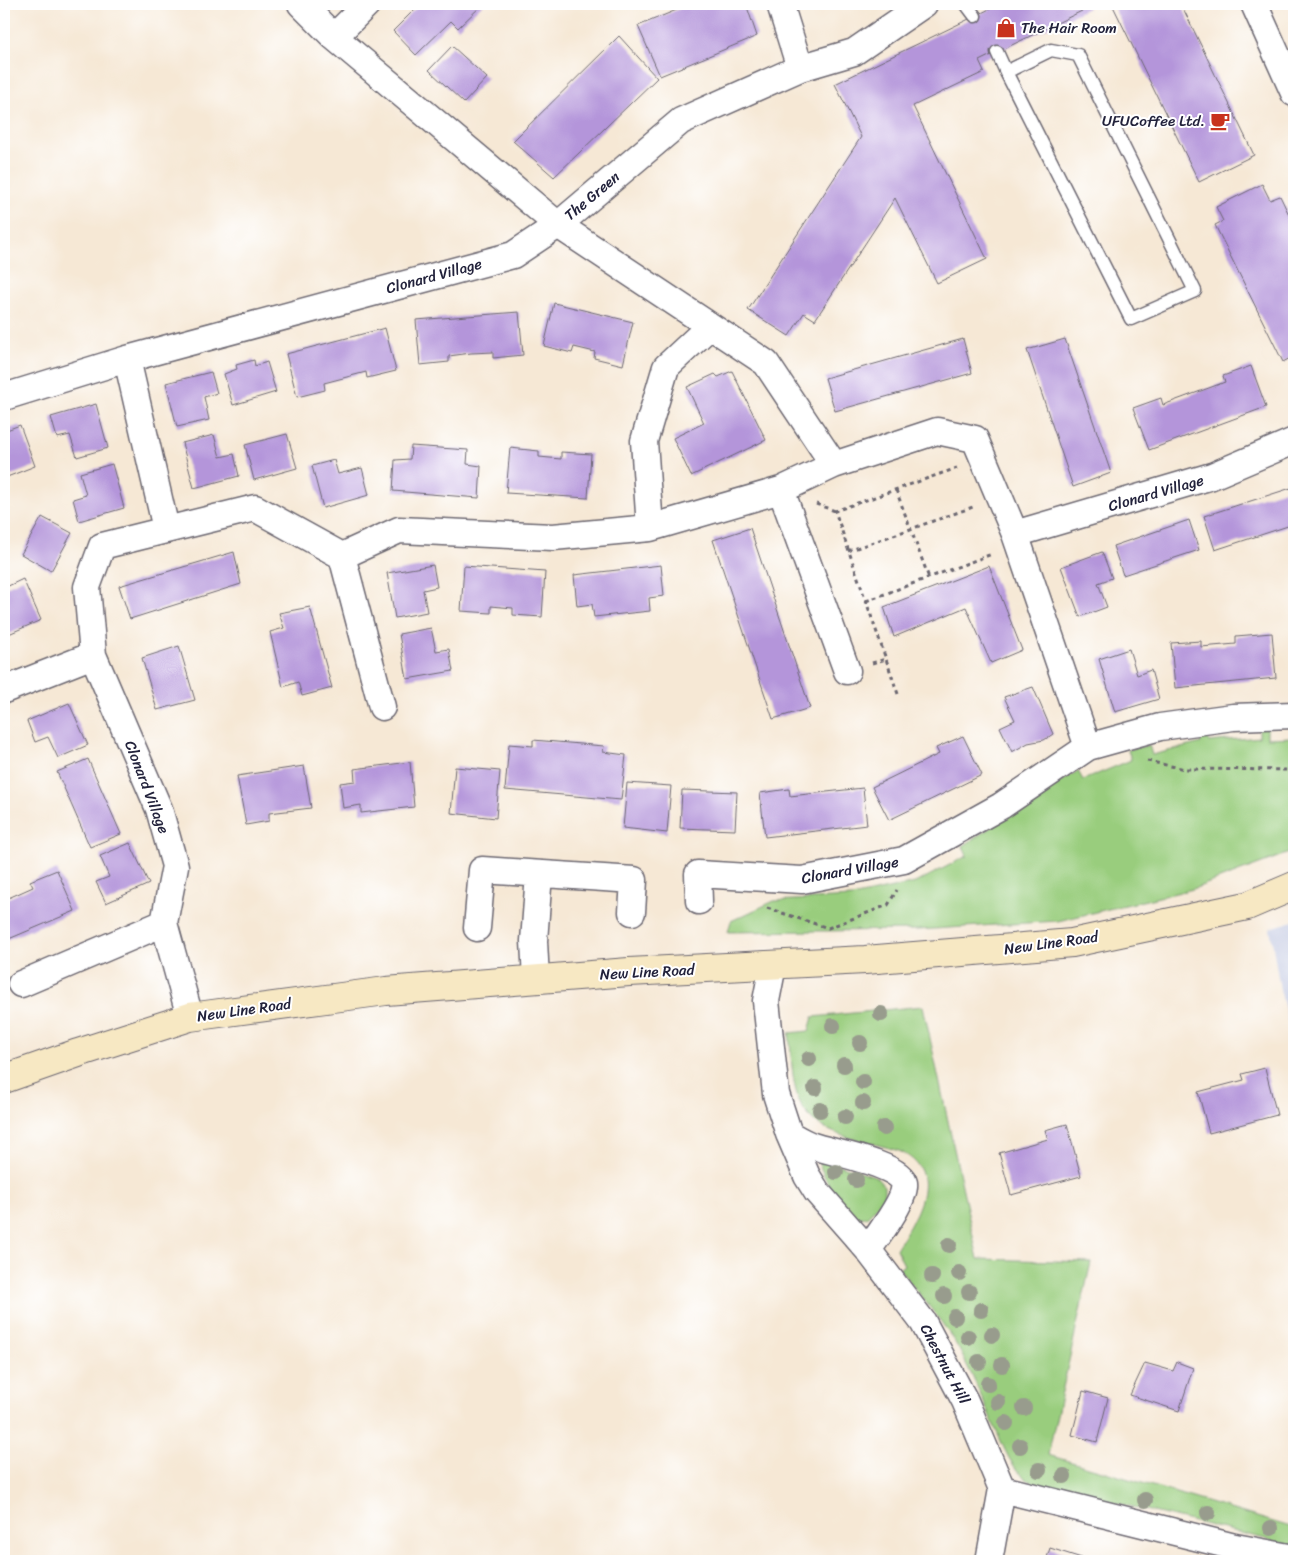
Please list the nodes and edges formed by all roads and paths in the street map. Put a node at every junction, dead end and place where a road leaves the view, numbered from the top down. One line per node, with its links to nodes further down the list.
1 (301, 4): 8 (street, The Green)
2 (367, 4): 8 (street)
3 (780, 4): 10 (street)
4 (924, 4): 10 (street, The Green)
5 (966, 4): 7 (lane)
6 (1254, 4): 12 (street)
7 (974, 16)
8 (334, 37): 13 (street, The Green)
9 (997, 52): 11 (lane)
10 (800, 68): 13 (street, The Green)
11 (1006, 72): 11 (lane)
12 (1294, 93)
13 (558, 225): 14 (street); 15 (street, Clonard Village)
14 (710, 326): 18 (street); 23 (street)
15 (127, 359): 16 (street, Clonard Village); 24 (street)
16 (4, 397)
17 (1294, 441): 26 (street, Clonard Village)
18 (834, 465): 20 (street); 26 (street)
19 (961, 467): 21 (path)
20 (781, 490): 23 (street); 33 (street)
21 (896, 490): 25 (path); 28 (path)
22 (972, 499): 25 (path)
23 (650, 528): 29 (street)
24 (166, 529): 29 (street, Clonard Village); 32 (street, Clonard Village)
25 (911, 530): 28 (path); 30 (path)
26 (1015, 534): 39 (street)
27 (991, 548): 30 (path)
28 (848, 551): 31 (path)
29 (342, 556): 36 (street)
30 (929, 578): 31 (path)
31 (866, 601): 35 (path)
32 (93, 655): 34 (street); 47 (street, Clonard Village)
33 (847, 671)
34 (4, 690)
35 (898, 694)
36 (382, 707)
37 (1294, 715): 38 (street, Clonard Village)
38 (1130, 736): 39 (street, Clonard Village); 40 (path)
39 (1088, 747): 41 (street, Clonard Village)
40 (1294, 770)
41 (891, 863): 43 (street, Clonard Village); 43 (path)
42 (539, 874): 46 (street); 48 (street); 50 (street)
43 (761, 878): 45 (street, Clonard Village)
44 (1294, 886): 49 (main road, New Line Road)
45 (699, 901)
46 (632, 912)
47 (164, 923): 51 (street); 52 (street, Clonard Village)
48 (477, 928)
49 (773, 965): 50 (main road, New Line Road); 54 (street, Chestnut Hill)
50 (536, 979): 52 (main road, New Line Road)
51 (21, 984)
52 (190, 1017): 53 (main road, New Line Road)
53 (4, 1079)
54 (788, 1134): 55 (street, Chestnut Hill); 55 (street)
55 (868, 1250): 56 (street, Chestnut Hill)
56 (1002, 1489): 57 (street); 59 (street)
57 (1233, 1554): 58 (street)
58 (1294, 1558)
59 (989, 1561)

